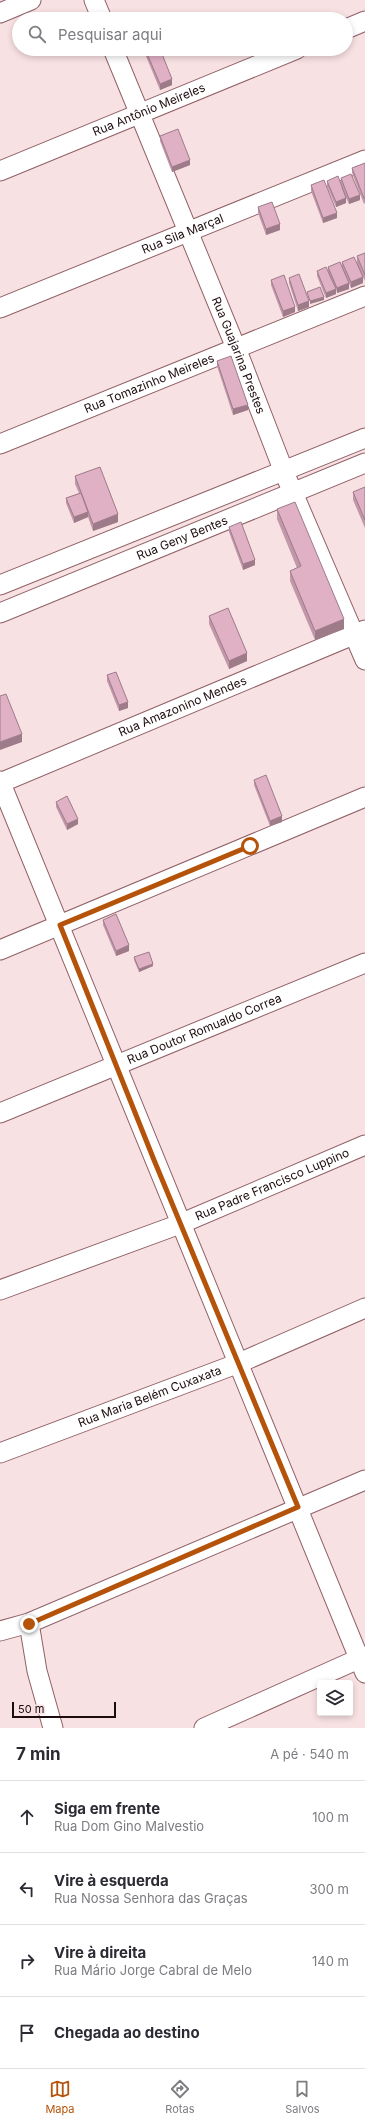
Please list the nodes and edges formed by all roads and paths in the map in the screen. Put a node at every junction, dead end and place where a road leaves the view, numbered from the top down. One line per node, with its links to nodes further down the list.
1 (31, 0): 4 (street)
2 (94, 0): 3 (street)
3 (99, 12)
4 (0, 13)
5 (365, 21): 6 (street)
6 (353, 26)
7 (116, 56): 9 (street, Rua Guajarina Prestes)
8 (280, 56): 9 (street, Rua Antônio Meireles)
9 (138, 114): 11 (street, Rua Antônio Meireles); 12 (street, Rua Guajarina Prestes)
10 (365, 160): 12 (street, Rua Sila Marçal)
11 (0, 170)
12 (189, 232): 14 (street, Rua Sila Marçal); 15 (street, Rua Guajarina Prestes)
13 (365, 296): 15 (street, Rua Tomazinho Meireles)
14 (0, 308)
15 (236, 348): 17 (street, Rua Tomazinho Meireles); 19 (street, Rua Guajarina Prestes)
16 (365, 438): 19 (street, Rua Geny Bentes)
17 (0, 444)
18 (365, 463): 20 (street, Rua Geny Bentes)
19 (284, 472): 20 (street, Rua Guajarina Prestes); 21 (street, Rua Geny Bentes)
20 (293, 492): 22 (street, Rua Geny Bentes); 23 (street, Rua Guajarina Prestes)
21 (0, 585)
22 (0, 613)
23 (360, 632): 24 (street, Rua Guajarina Prestes); 25 (street, Rua Amazonino Mendes)
24 (365, 660)
25 (0, 782): 27 (street)
26 (365, 797): 27 (street)
27 (60, 925): 28 (street); 30 (street)
28 (0, 950)
29 (365, 963): 30 (street, Rua Doutor Romualdo Correa)
30 (117, 1065): 31 (street, Rua Doutor Romualdo Correa); 33 (street)
31 (0, 1114)
32 (365, 1145): 33 (street, Rua Padre Francisco Luppino)
33 (180, 1224): 34 (street, Rua Padre Francisco Luppino); 36 (street)
34 (0, 1290)
35 (365, 1308): 36 (street, Rua Maria Belém Cuxaxata)
36 (239, 1363): 37 (street, Rua Maria Belém Cuxaxata); 39 (street)
37 (0, 1453)
38 (365, 1480): 39 (street)
39 (298, 1507): 40 (street); 42 (street)
40 (29, 1624): 41 (street); 43 (street)
41 (0, 1631)
42 (363, 1663): 44 (street)
43 (53, 1728)
44 (204, 1728)

